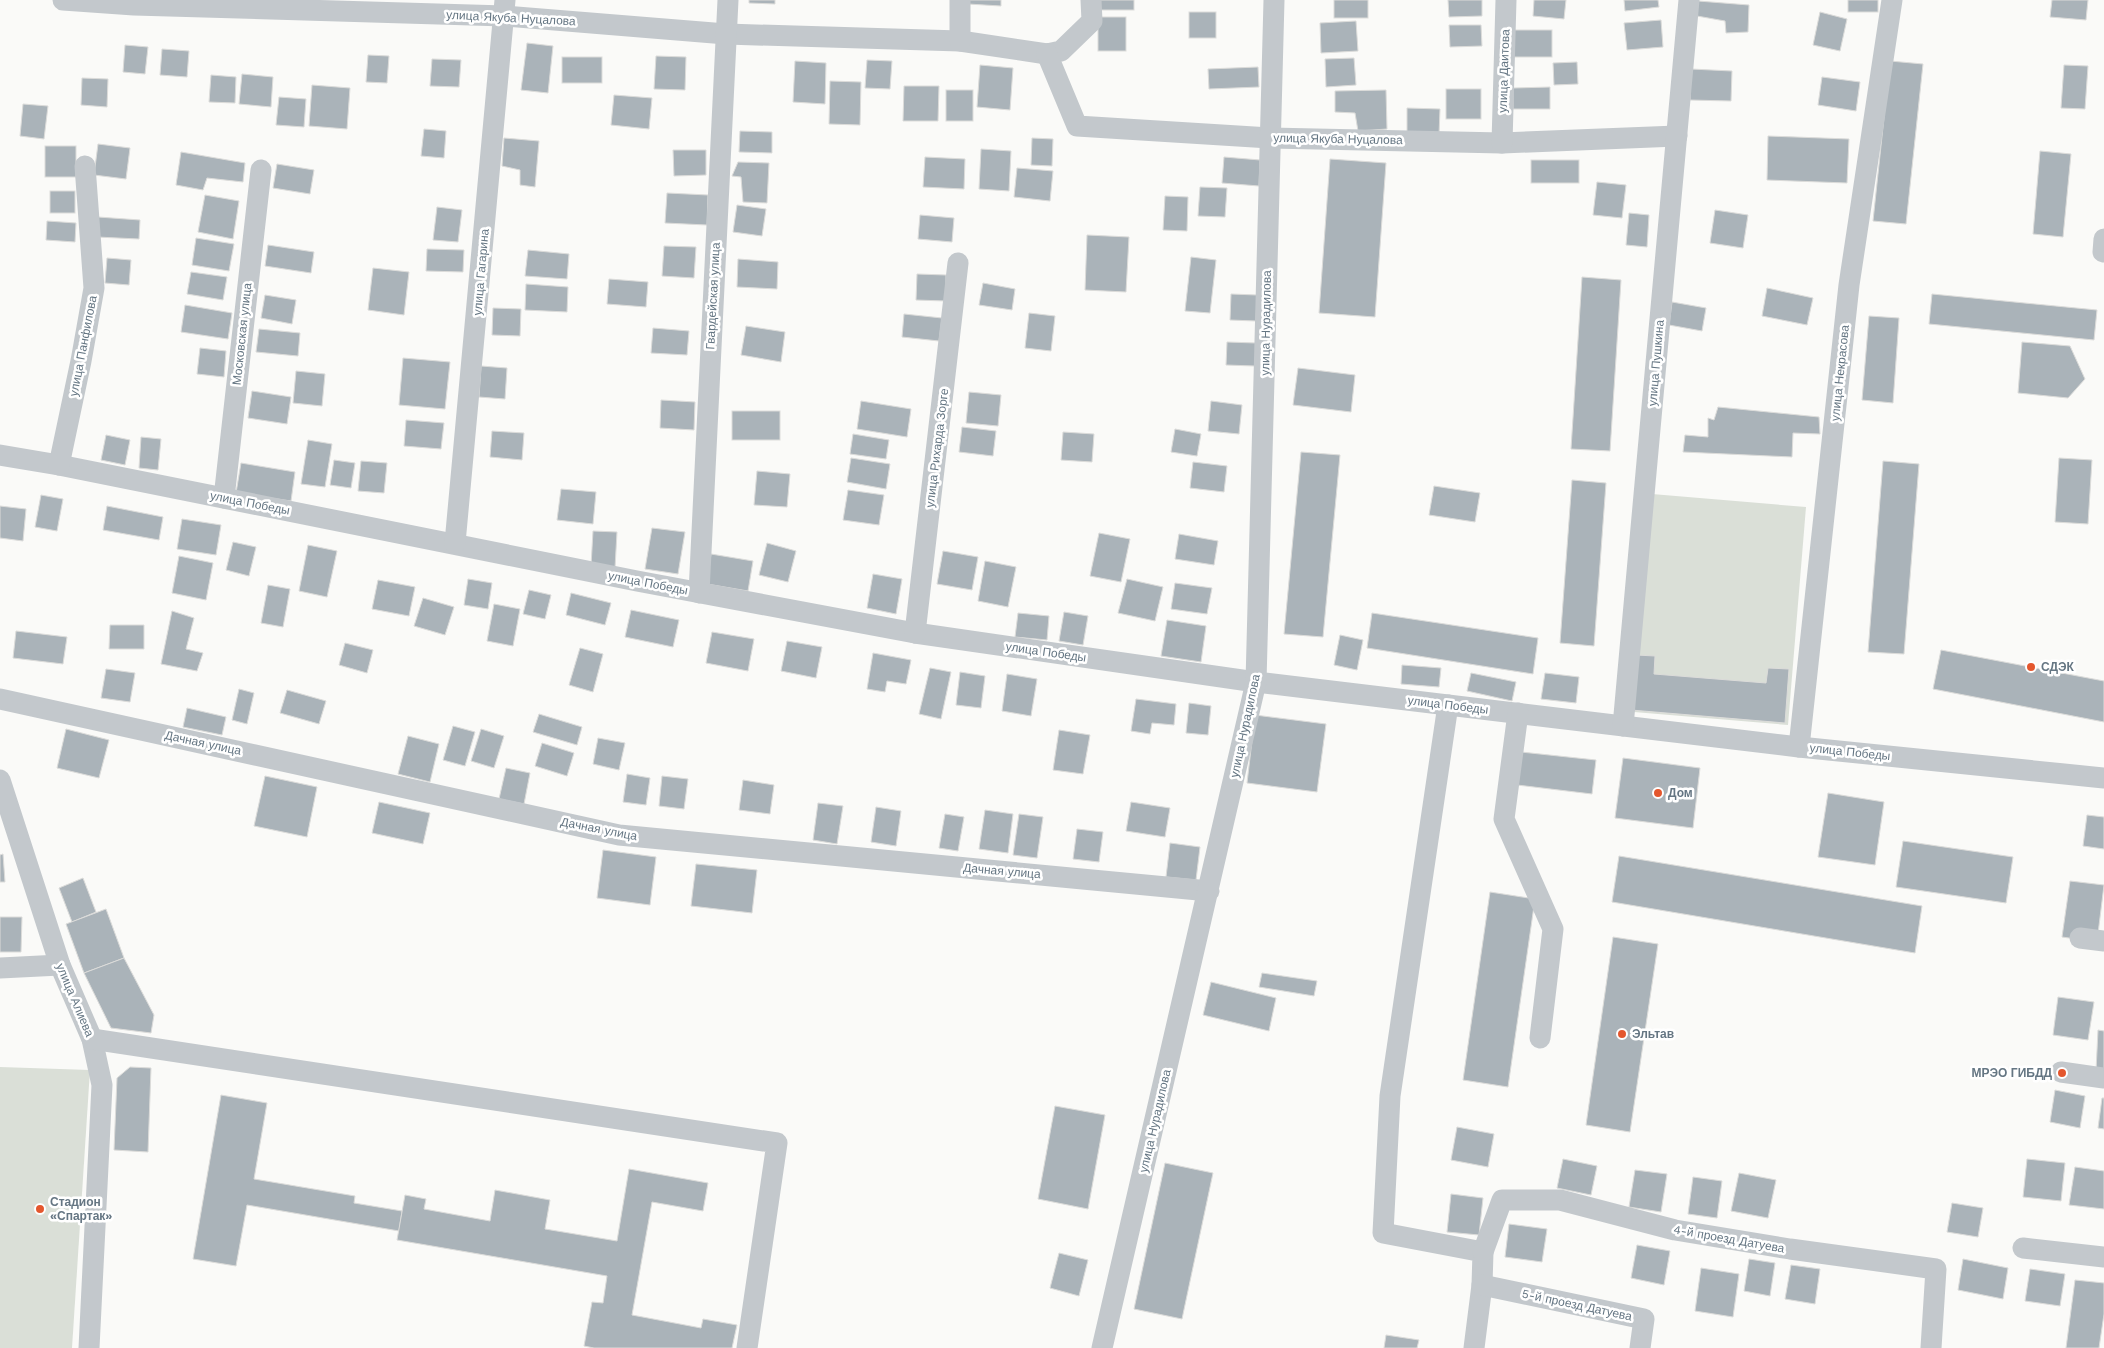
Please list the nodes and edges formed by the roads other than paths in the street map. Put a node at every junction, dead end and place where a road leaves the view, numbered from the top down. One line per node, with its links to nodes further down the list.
1 (63, 0): 9 (street, улица Якуба Нуцалова)
2 (728, 0): 11 (street, Гвардейская улица)
3 (960, 0): 12 (street)
4 (1091, 0): 13 (street)
5 (1274, 0): 15 (street, улица Нурадилова)
6 (1506, 0): 16 (street, улица Даитова)
7 (1688, 0): 14 (street, улица Пушкина)
8 (1892, 0): 31 (street, улица Некрасова)
9 (264, 4): 10 (street, улица Якуба Нуцалова)
10 (505, 8): 11 (street, улица Якуба Нуцалова); 23 (street, улица Гагарина)
11 (726, 34): 12 (street, улица Якуба Нуцалова); 24 (street, Гвардейская улица)
12 (960, 41): 13 (street, улица Якуба Нуцалова)
13 (1047, 54): 15 (street, улица Якуба Нуцалова)
14 (1677, 136): 16 (street, улица Якуба Нуцалова); 30 (street, улица Пушкина)
15 (1270, 138): 16 (street, улица Якуба Нуцалова); 26 (street, улица Нурадилова)
16 (1502, 143)
17 (85, 166): 21 (street, улица Панфилова)
18 (261, 170): 22 (street, Московская улица)
19 (958, 263): 25 (street, улица Рихарда Зорге)
20 (0, 455): 21 (street, улица Победы)
21 (59, 465): 22 (street, улица Победы)
22 (224, 498): 23 (street, улица Победы)
23 (455, 544): 24 (street, улица Победы)
24 (698, 593): 25 (street, улица Победы)
25 (915, 633): 26 (street, улица Победы)
26 (1256, 682): 28 (street, улица Победы); 34 (street, улица Нурадилова)
27 (0, 698): 34 (street, Дачная улица)
28 (1448, 705): 29 (street, улица Победы); 44 (street)
29 (1518, 713): 30 (street, улица Победы); 39 (street)
30 (1622, 726): 31 (street, улица Победы)
31 (1799, 747): 32 (street, улица Победы)
32 (2104, 778)
33 (0, 780): 37 (street, улица Алиева)
34 (1209, 891): 49 (street, улица Нурадилова)
35 (2080, 938): 36 (street)
36 (2104, 941)
37 (60, 965): 38 (street); 40 (street, улица Алиева)
38 (0, 968)
39 (1540, 1038)
40 (92, 1039): 47 (street, улица Алиева); 48 (street)
41 (2061, 1072): 42 (street)
42 (2104, 1078)
43 (2023, 1248): 45 (street)
44 (1483, 1252): 46 (street); 52 (street, 4-й проезд Датуева)
45 (2104, 1258)
46 (1482, 1285): 50 (street); 51 (street, 5-й проезд Датуева)
47 (89, 1348)
48 (747, 1348)
49 (1102, 1348)
50 (1474, 1348)
51 (1640, 1348)
52 (1931, 1348)

